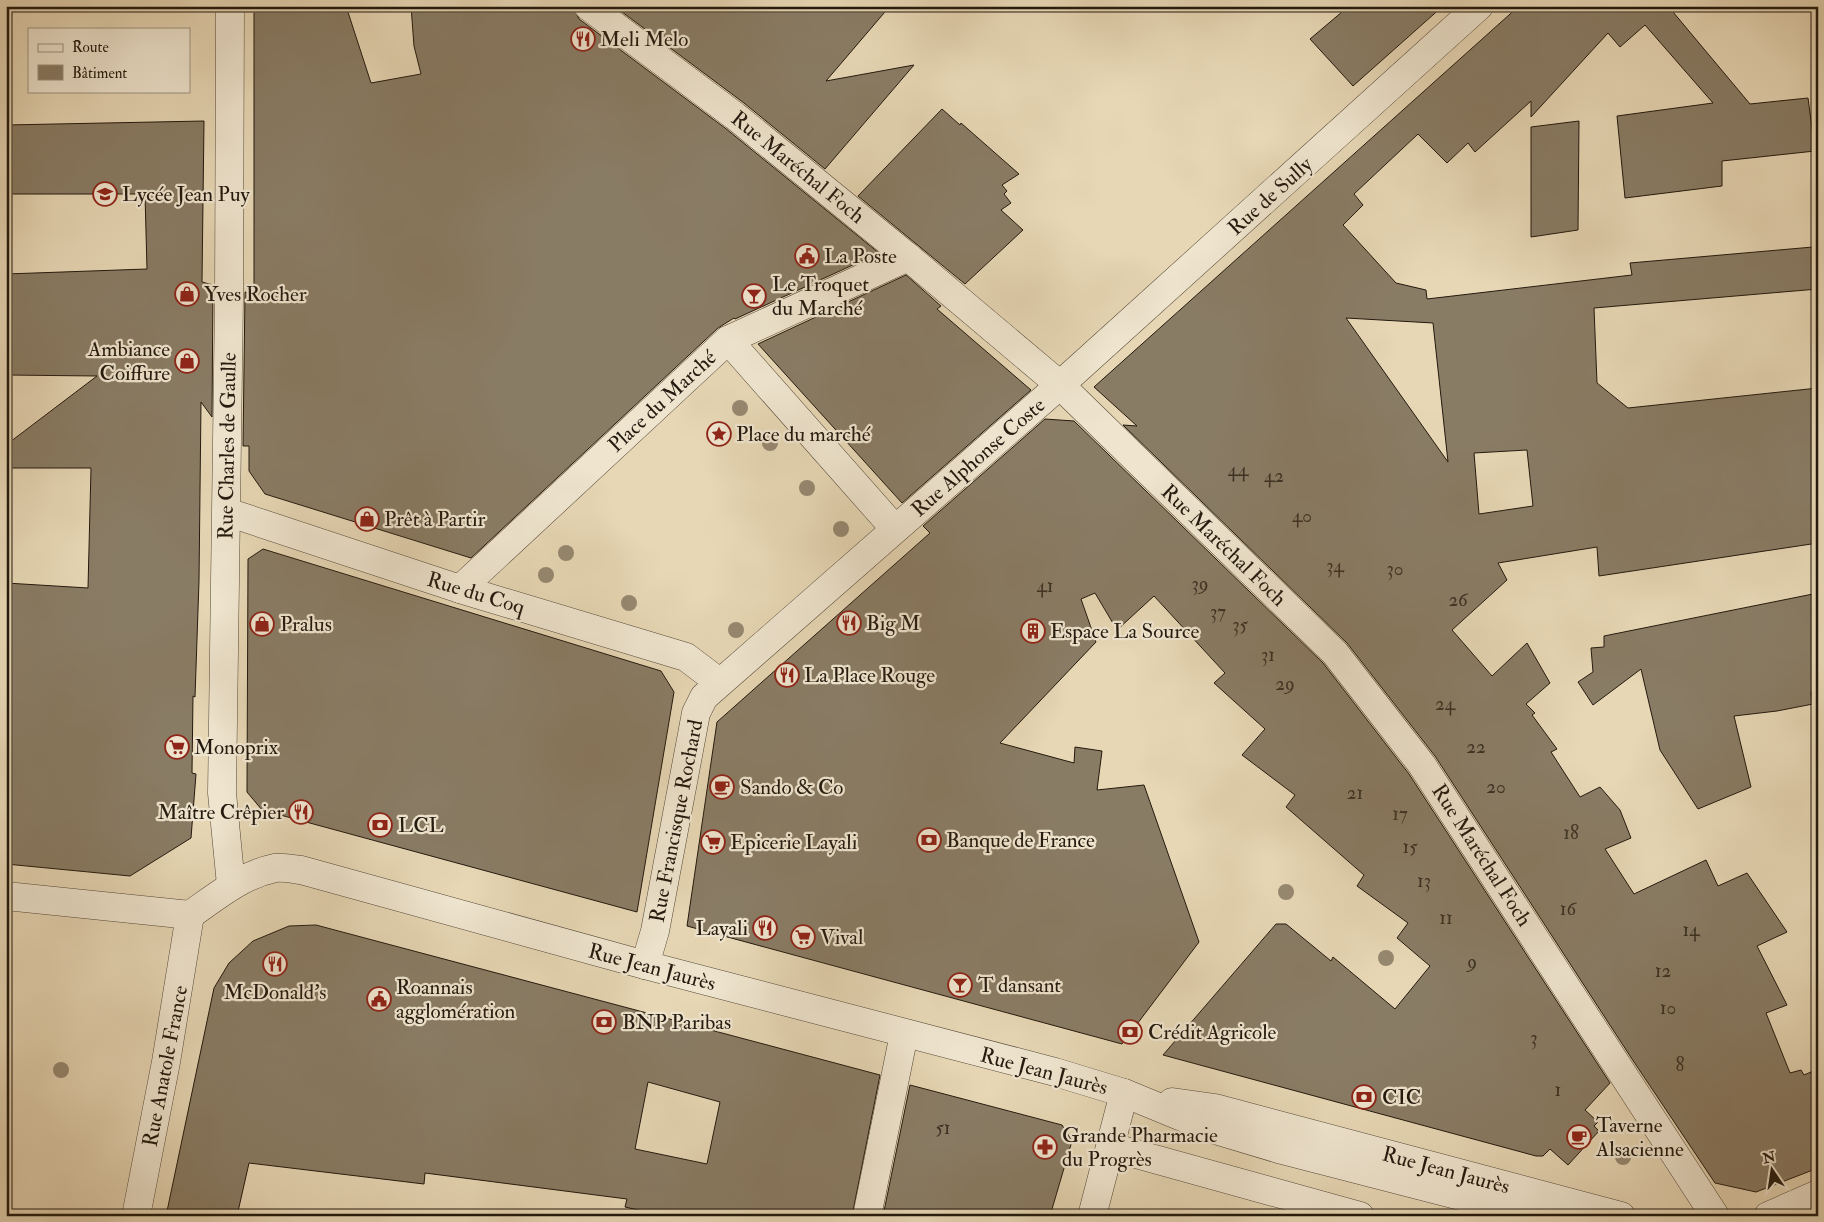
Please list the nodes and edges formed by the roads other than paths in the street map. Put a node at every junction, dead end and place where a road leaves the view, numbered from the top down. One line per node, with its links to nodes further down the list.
1 (230, 6): 7 (street, Rue Charles de Gaulle)
2 (588, 6): 4 (street, Rue Maréchal Foch)
3 (1479, 6): 6 (street, Rue de Sully)
4 (908, 257): 5 (street); 6 (street, Rue Maréchal Foch)
5 (728, 340): 8 (street, Place du Marché); 9 (street, Place du Marché)
6 (1060, 385): 8 (street, Rue Alphonse Coste); 25 (street, Rue Maréchal Foch)
7 (226, 512): 9 (street, Rue du Coq); 11 (street, Rue Charles de Gaulle)
8 (895, 529): 10 (street)
9 (460, 589): 10 (street, Rue du Coq)
10 (719, 682): 14 (street, Rue Francisque Rochard)
11 (231, 885): 13 (street, Rue Jean Jaurès); 14 (street, Rue Jean Jaurès)
12 (6, 896): 13 (street)
13 (190, 915): 19 (street, Rue Anatole France)
14 (645, 965): 15 (street, Rue Jean Jaurès)
15 (904, 1034): 16 (street, Rue Jean Jaurès); 20 (street)
16 (1124, 1093): 17 (street); 23 (street, Rue Jean Jaurès); 24 (street, Rue Jean Jaurès)
17 (1111, 1147): 21 (street); 22 (street)
18 (1818, 1194): 26 (street)
19 (136, 1216)
20 (867, 1216)
21 (1092, 1216)
22 (1360, 1216)
23 (1538, 1216)
24 (1621, 1216)
25 (1715, 1216)
26 (1768, 1216)

